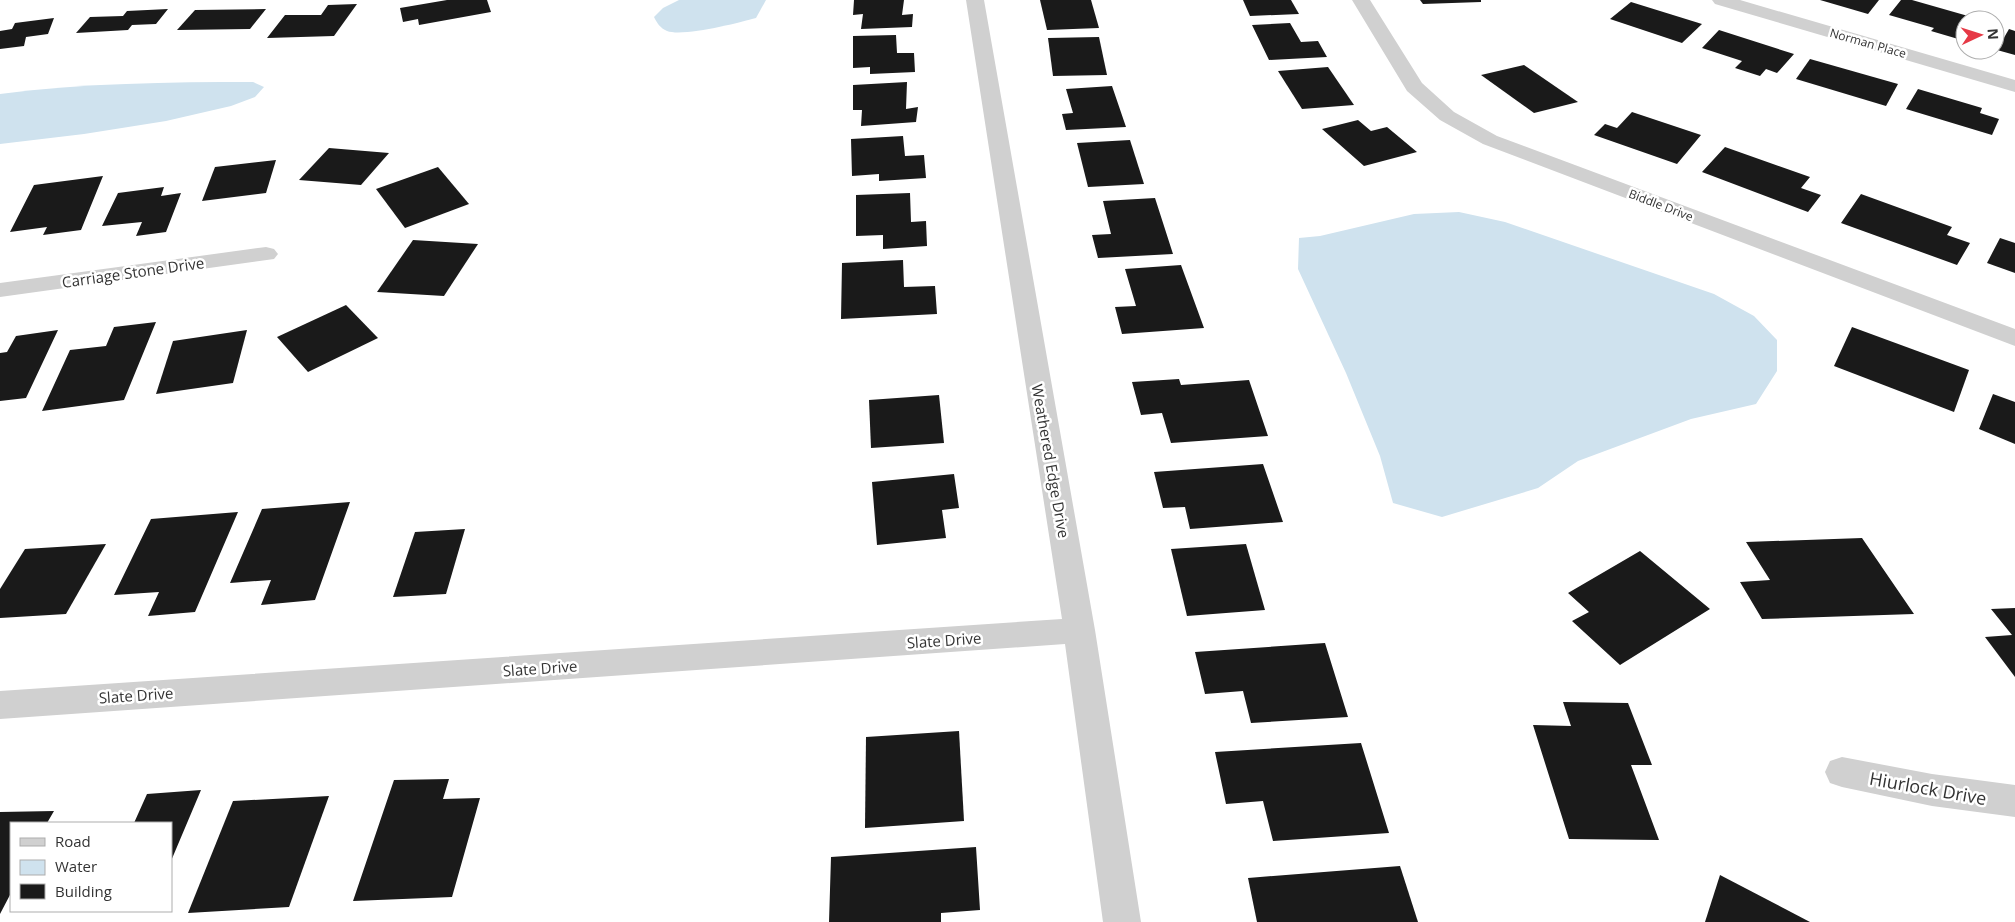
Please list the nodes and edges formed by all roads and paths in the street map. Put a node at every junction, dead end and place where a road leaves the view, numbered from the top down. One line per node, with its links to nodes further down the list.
1 (975, 0): 8 (street, Weathered Edge Drive)
2 (1361, 0): 7 (street, Biddle Drive)
3 (1721, 0): 4 (street, Norman Place)
4 (2015, 86)
5 (266, 254): 6 (street, Carriage Stone Drive)
6 (0, 290)
7 (2015, 338)
8 (1079, 630): 9 (street, Slate Drive); 12 (street, Weathered Edge Drive)
9 (0, 705)
10 (1842, 772): 11 (street, Hiurlock Drive)
11 (2015, 802)
12 (1122, 922)

